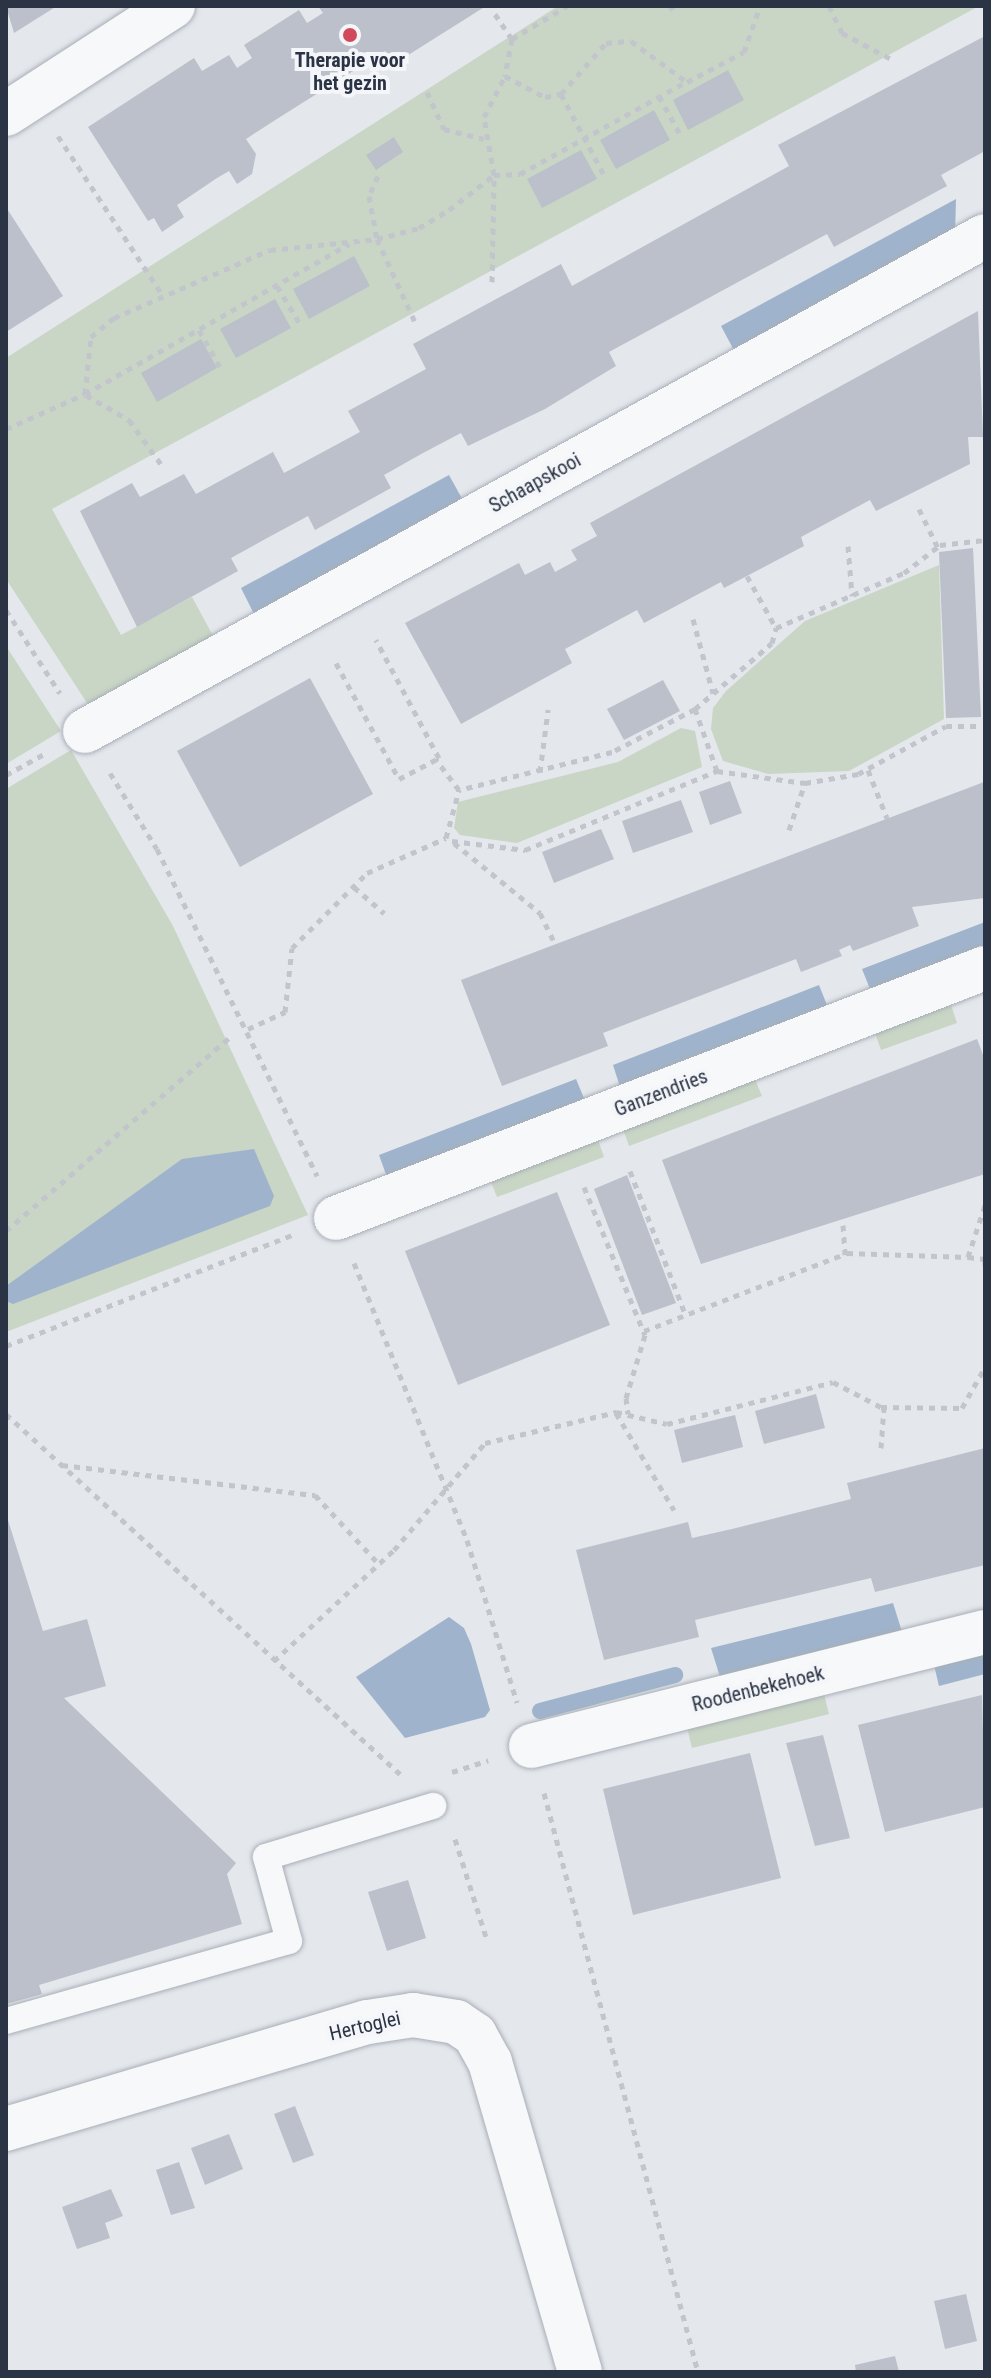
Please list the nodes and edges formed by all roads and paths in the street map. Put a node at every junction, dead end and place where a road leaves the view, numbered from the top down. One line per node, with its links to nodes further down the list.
1 (173, 6): 13 (street)
2 (567, 6): 6 (path)
3 (760, 6): 9 (path)
4 (829, 6): 7 (path)
5 (495, 14): 6 (path)
6 (512, 39): 8 (path)
7 (893, 60)
8 (505, 76): 11 (path); 15 (path)
9 (687, 82): 11 (path); 12 (path)
10 (427, 92): 15 (path)
11 (561, 94): 16 (path)
12 (659, 96): 14 (path); 16 (path)
13 (6, 114)
14 (681, 136)
15 (484, 139): 18 (path)
16 (583, 139): 18 (path); 19 (path)
17 (63, 143): 26 (path)
18 (494, 175): 22 (path); 24 (path)
19 (604, 175)
20 (378, 176): 22 (path)
21 (985, 236): 49 (street, Schaapskooi)
22 (377, 239): 23 (path); 28 (path)
23 (354, 242): 25 (path); 26 (path)
24 (492, 282)
25 (277, 286): 27 (path); 29 (path)
26 (163, 296): 31 (path)
27 (300, 324)
28 (416, 324)
29 (199, 330): 30 (path); 31 (path)
30 (220, 367)
31 (85, 394): 32 (path); 33 (path)
32 (6, 429)
33 (161, 464)
34 (919, 509): 37 (path)
35 (985, 540): 37 (path)
36 (848, 546): 39 (path)
37 (938, 548): 39 (path)
38 (747, 576): 42 (path)
39 (852, 596): 42 (path)
40 (6, 610): 49 (path)
41 (693, 619): 45 (path)
42 (776, 628): 45 (path)
43 (376, 640): 50 (path)
44 (336, 663): 50 (path)
45 (713, 693): 46 (path)
46 (695, 709): 52 (path); 53 (path)
47 (548, 710): 53 (path)
48 (981, 726): 51 (path)
49 (85, 731)
50 (436, 759): 55 (path)
51 (868, 770): 54 (path); 56 (path)
52 (717, 771): 54 (path); 58 (path)
53 (540, 772): 55 (path)
54 (805, 783): 57 (path)
55 (459, 790): 58 (path)
56 (887, 818)
57 (789, 830)
58 (449, 840): 59 (path); 61 (path)
59 (354, 887): 60 (path); 63 (path)
60 (384, 913)
61 (555, 944)
62 (985, 968): 68 (street, Ganzendries)
63 (248, 1029)
64 (229, 1038): 70 (path)
65 (630, 1171): 74 (path)
66 (584, 1187): 75 (path)
67 (985, 1205): 72 (path)
68 (336, 1218): 76 (path)
69 (843, 1225): 71 (path)
70 (6, 1231)
71 (845, 1255): 72 (path); 74 (path)
72 (968, 1257): 73 (path)
73 (985, 1269)
74 (686, 1316): 75 (path)
75 (644, 1331): 81 (path)
76 (6, 1346)
77 (985, 1367): 78 (path)
78 (884, 1407): 81 (path); 82 (path)
79 (616, 1412): 81 (path); 84 (path); 85 (path)
80 (6, 1414): 83 (path)
81 (628, 1414)
82 (881, 1448)
83 (61, 1464): 85 (path); 87 (path)
84 (674, 1510)
85 (378, 1563): 87 (path)
86 (985, 1632): 88 (street, Roodenbekehoek)
87 (274, 1661): 90 (path)
88 (531, 1746): 89 (path); 97 (path)
89 (442, 1776)
90 (412, 1785)
91 (433, 1806): 94 (lane)
92 (465, 1871): 93 (path)
93 (486, 1937)
94 (6, 2021)
95 (6, 2129): 96 (street, Hertoglei)
96 (580, 2372)
97 (698, 2372)

